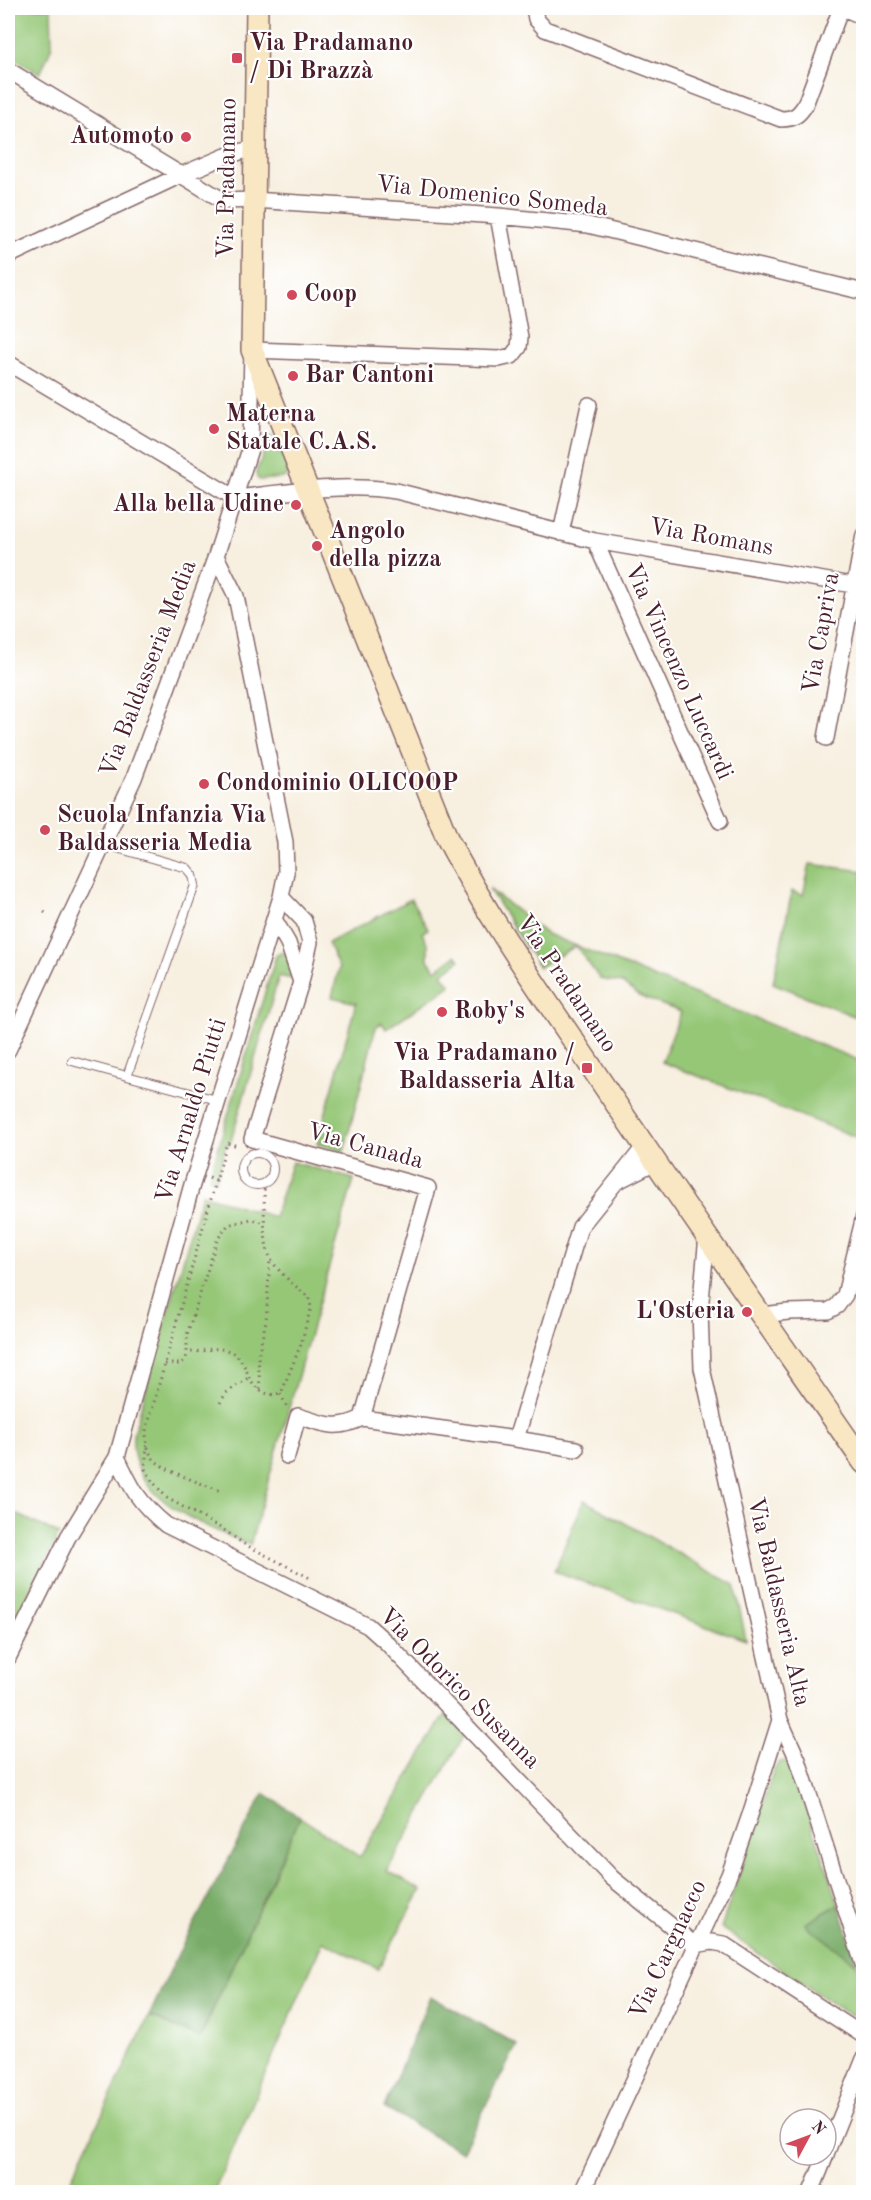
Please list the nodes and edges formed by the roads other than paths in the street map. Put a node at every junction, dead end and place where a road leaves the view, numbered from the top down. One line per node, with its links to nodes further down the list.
1 (257, 8): 6 (street, Via Pradamano)
2 (534, 8): 3 (street)
3 (842, 8): 4 (street)
4 (864, 17)
5 (8, 70): 7 (street, Via Domenico Someda)
6 (254, 148): 7 (street); 8 (street, Via Pradamano)
7 (181, 175): 8 (street, Via Domenico Someda); 10 (street)
8 (253, 200): 9 (street, Via Domenico Someda); 12 (street, Via Pradamano)
9 (498, 216): 11 (street, Via Domenico Someda); 12 (street)
10 (8, 256)
11 (864, 292)
12 (252, 350): 15 (street, Via Pradamano); 16 (street, Via Baldasseria Media)
13 (8, 363): 16 (street)
14 (589, 405): 17 (street)
15 (309, 489): 16 (street, Via Romans); 17 (street, Via Romans); 33 (street, Via Pradamano)
16 (235, 498): 20 (street, Via Baldasseria Media)
17 (561, 533): 19 (street, Via Romans)
18 (864, 535): 21 (street, Via Capriva)
19 (595, 541): 21 (street, Via Romans); 23 (street, Via Vincenzo Luccardi)
20 (216, 556): 24 (street, Via Baldasseria Media); 25 (street, Via Arnaldo Piutti)
21 (854, 585): 22 (street, Via Capriva)
22 (826, 738)
23 (720, 820)
24 (103, 844): 28 (street, Via Baldasseria Media); 30 (lane)
25 (281, 897): 26 (street, Via Arnaldo Piutti); 27 (street)
26 (274, 919): 27 (street); 31 (street, Via Arnaldo Piutti)
27 (301, 982): 32 (street)
28 (8, 1050)
29 (72, 1061): 30 (lane)
30 (127, 1076): 31 (lane)
31 (218, 1100): 41 (street, Via Arnaldo Piutti)
32 (251, 1147): 32 (lane); 37 (street, Via Canada)
33 (650, 1155): 35 (street, Via Pradamano); 38 (street)
34 (864, 1216): 36 (street)
35 (707, 1236): 36 (street, Via Pradamano); 44 (street, Via Baldasseria Alta)
36 (762, 1315): 42 (street, Via Pradamano)
37 (362, 1418): 38 (street); 40 (street)
38 (516, 1439): 39 (street)
39 (576, 1449)
40 (287, 1455)
41 (117, 1456): 43 (street, Via Arnaldo Piutti); 45 (street, Via Odorico Susanna)
42 (864, 1463)
43 (8, 1658)
44 (780, 1720): 45 (street, Via Cargnacco); 46 (street, Via Baldasseria Alta)
45 (695, 1945): 47 (street); 51 (street, Via Cargnacco)
46 (864, 1967)
47 (864, 2036)
48 (864, 2059): 49 (street)
49 (838, 2125)
50 (821, 2167): 52 (street)
51 (582, 2193)
52 (811, 2193)

